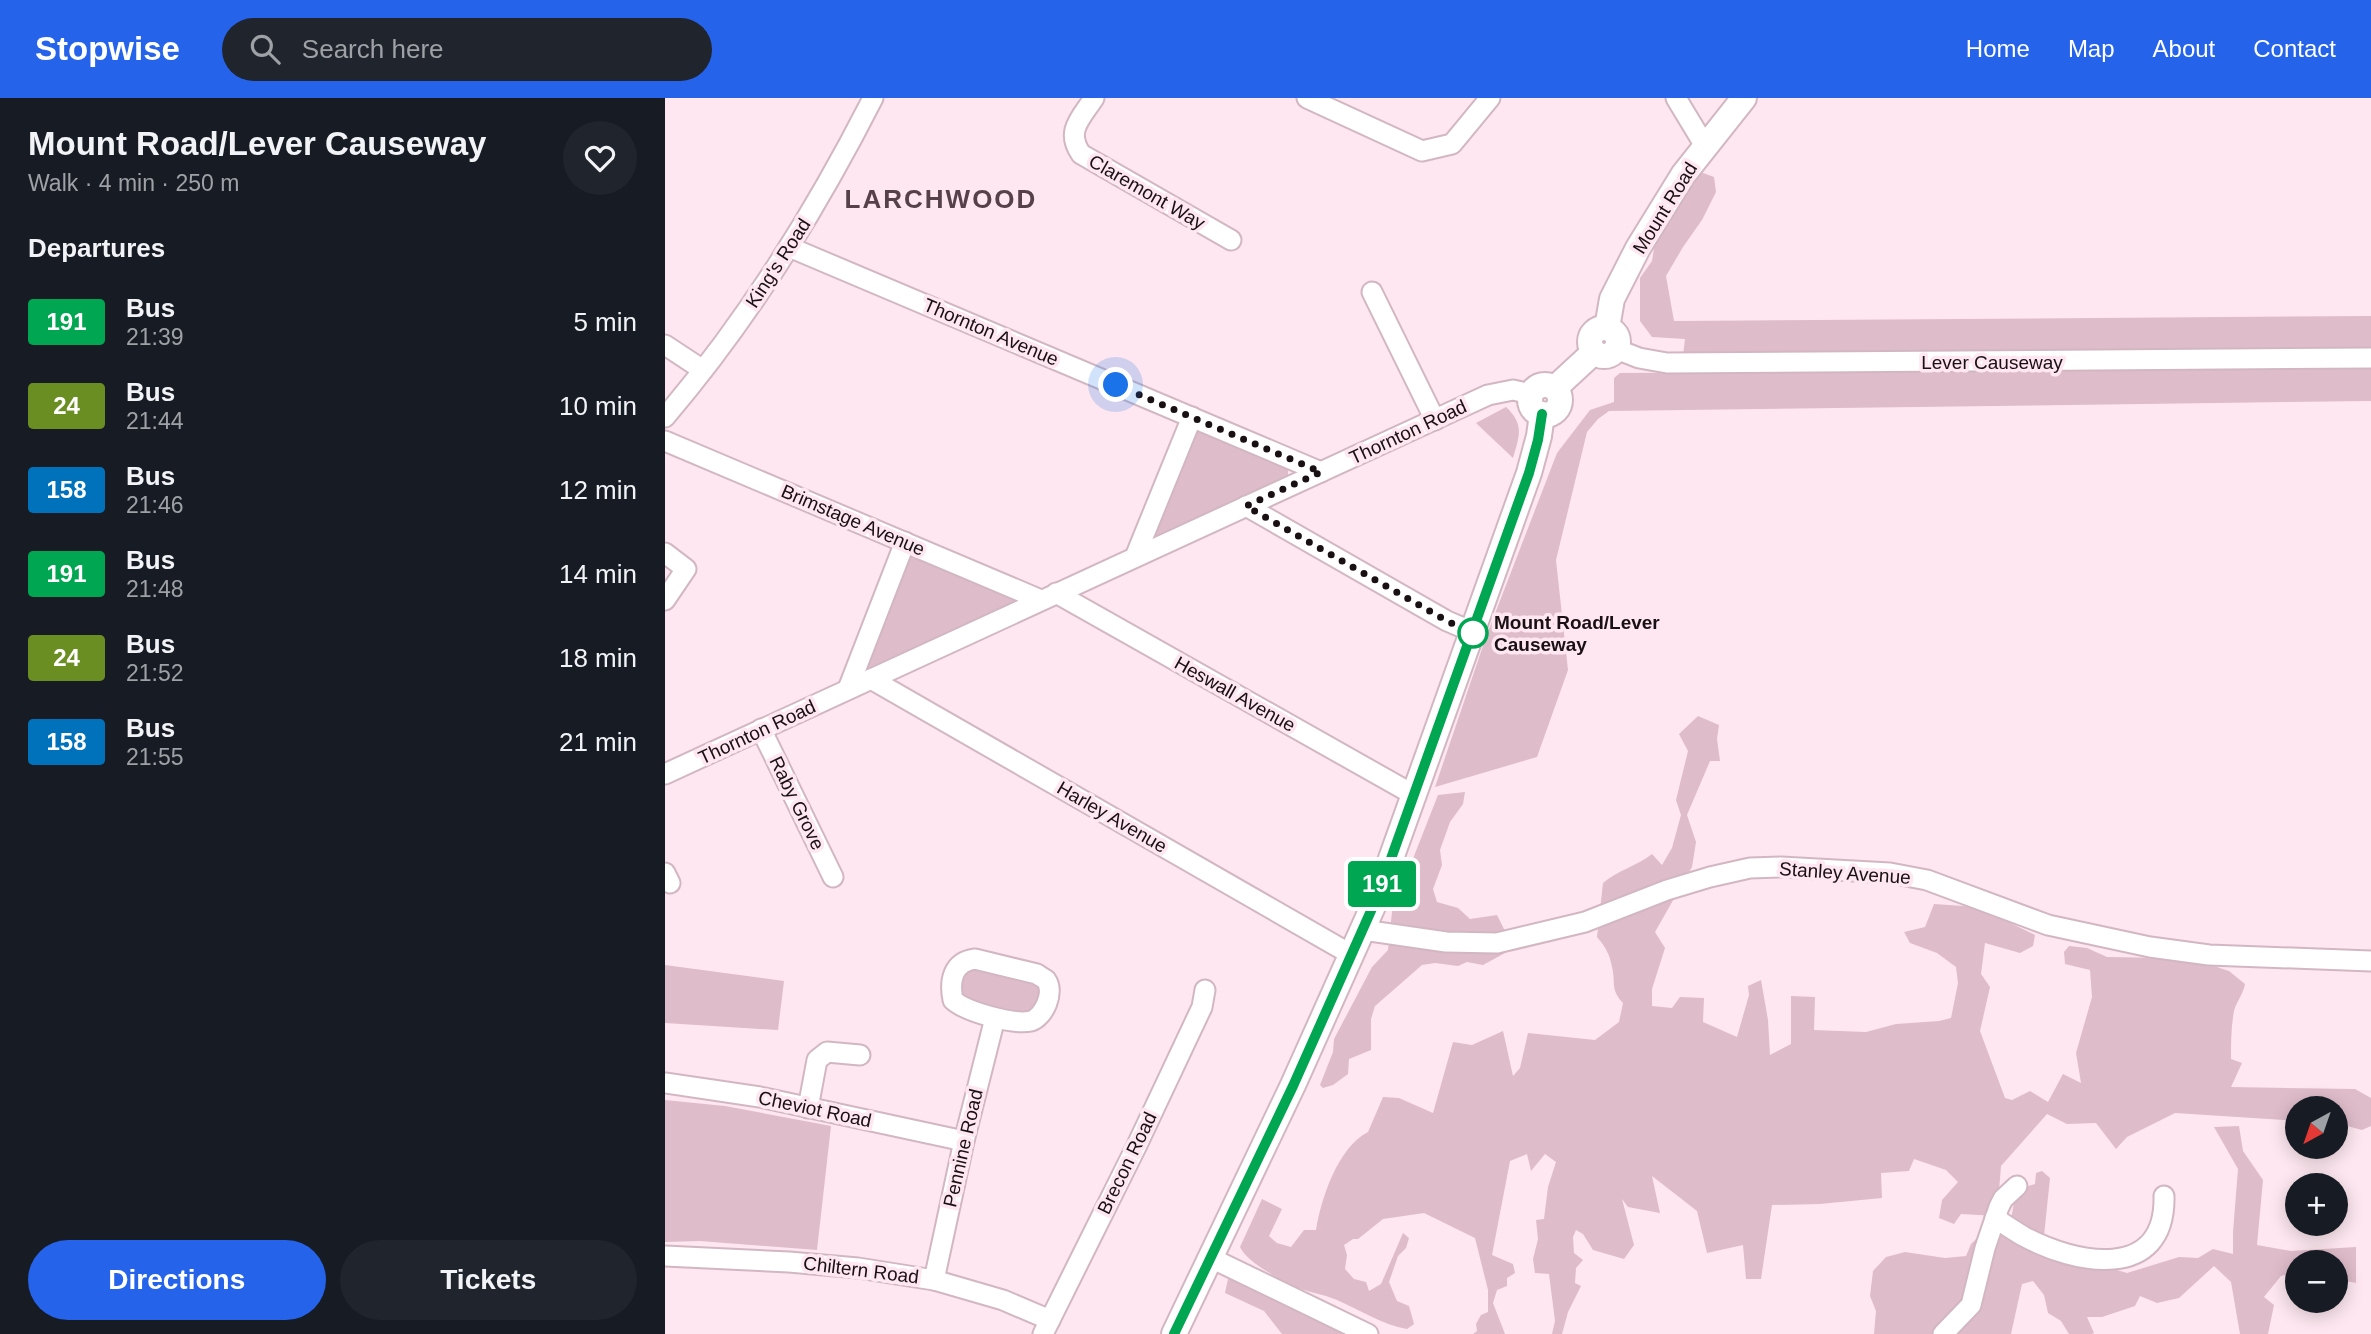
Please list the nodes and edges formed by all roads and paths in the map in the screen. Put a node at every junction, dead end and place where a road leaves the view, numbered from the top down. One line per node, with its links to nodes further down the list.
1 (873, 98): 9 (street, King's Road)
2 (1094, 98): 8 (street, Claremont Way)
3 (1307, 98): 4 (street)
4 (1490, 98)
5 (1676, 98): 7 (street)
6 (1744, 98): 7 (main road, Mount Road)
7 (1705, 146): 11 (main road, Mount Road)
8 (1231, 240)
9 (789, 247): 14 (street, King's Road); 17 (street, Thornton Avenue)
10 (1372, 292): 18 (street)
11 (1606, 343): 13 (street, Lever Causeway); 15 (main road)
12 (665, 345): 14 (street)
13 (2371, 358)
14 (703, 370): 16 (street, King's Road)
15 (1543, 399): 18 (street, Thornton Road); 27 (main road)
16 (665, 417)
17 (1192, 417): 20 (street, Thornton Avenue); 24 (street)
18 (1435, 419): 20 (street, Thornton Road)
19 (665, 440): 22 (street, Brimstage Avenue)
20 (1321, 472): 21 (street, Thornton Road)
21 (1246, 506): 24 (street, Thornton Road); 27 (street)
22 (905, 542): 25 (street, Brimstage Avenue); 29 (street)
23 (665, 553): 26 (street)
24 (1135, 557): 25 (street, Thornton Road)
25 (1049, 597): 28 (street, Thornton Road); 32 (street, Heswall Avenue)
26 (665, 600)
27 (1473, 632): 32 (main road)
28 (871, 679): 29 (street, Thornton Road); 35 (street, Harley Avenue)
29 (848, 690): 30 (street, Thornton Road)
30 (761, 729): 31 (street, Thornton Road); 33 (street, Raby Grove)
31 (665, 774)
32 (1414, 795): 34 (main road)
33 (833, 877)
34 (1363, 930): 35 (main road); 36 (street, Stanley Avenue)
35 (1352, 955): 47 (main road)
36 (2371, 961)
37 (1205, 990): 49 (street, Brecon Road)
38 (995, 1018): 38 (street); 42 (street, Pennine Road)
39 (860, 1055): 41 (street)
40 (665, 1083): 41 (street, Cheviot Road)
41 (808, 1108): 42 (street, Cheviot Road)
42 (964, 1141): 48 (street, Pennine Road)
43 (2017, 1186): 45 (street)
44 (2164, 1196): 45 (street)
45 (1995, 1218): 52 (street)
46 (665, 1256): 48 (street, Chiltern Road)
47 (1211, 1258): 50 (main road); 51 (street)
48 (934, 1280): 49 (street, Chiltern Road)
49 (1047, 1327)
50 (1174, 1334)
51 (1368, 1334)
52 (1943, 1334)

